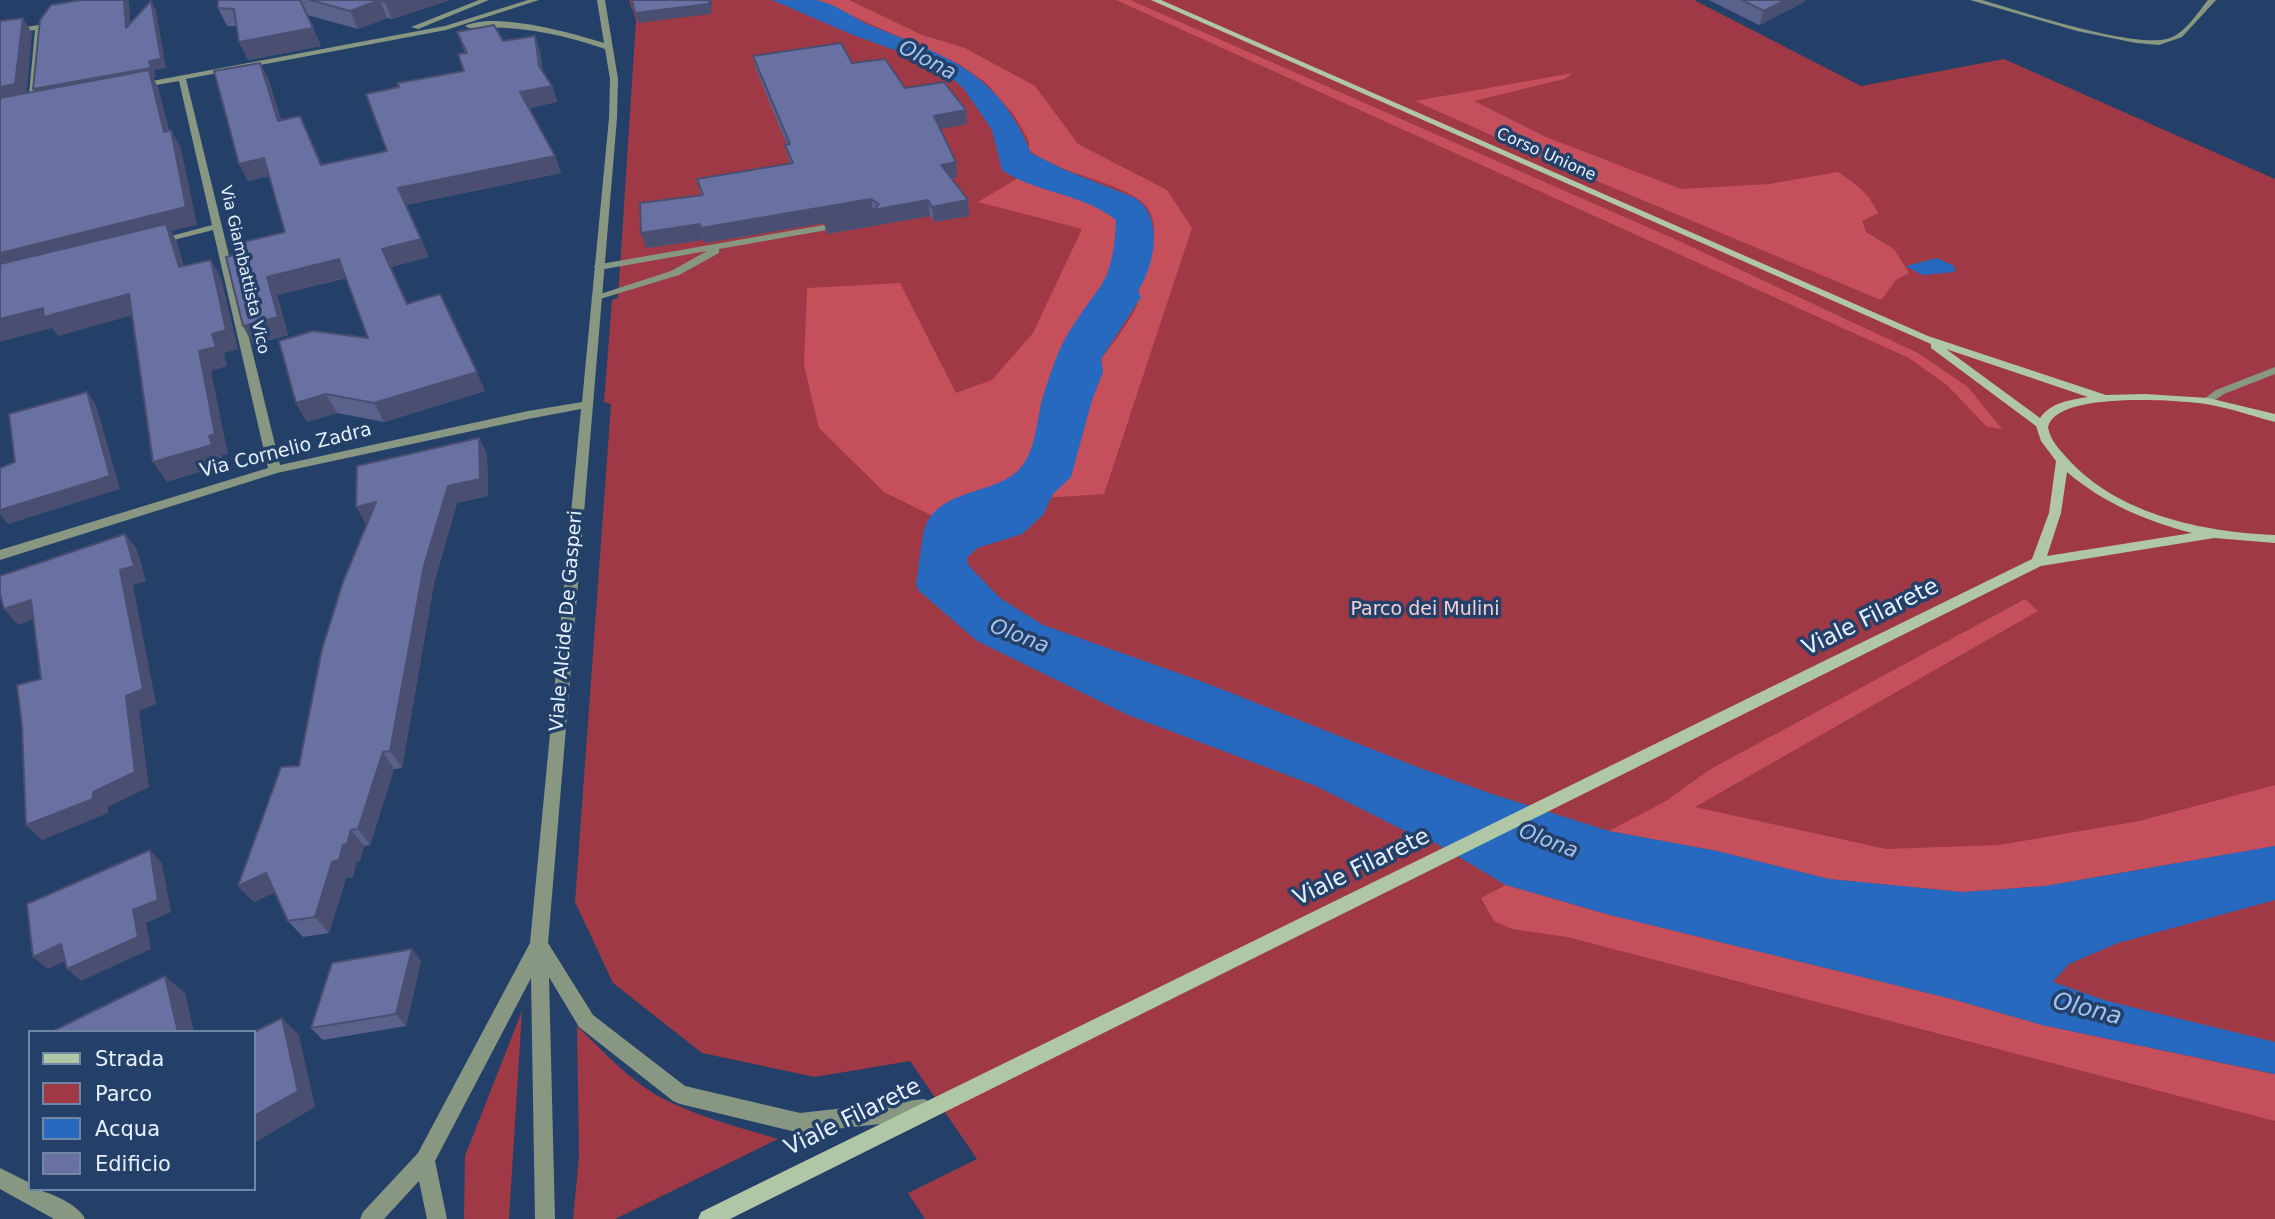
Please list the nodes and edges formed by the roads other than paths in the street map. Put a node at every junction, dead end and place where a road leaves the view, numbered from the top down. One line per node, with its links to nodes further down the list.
1 (485, 0): 9 (street)
2 (535, 0): 7 (street)
3 (1155, 0): 22 (street, Corso Unione)
4 (1974, 0): 5 (street)
5 (2212, 0)
6 (600, 1): 10 (street, Viale Alcide De Gasperi)
7 (446, 28): 9 (street); 10 (street)
8 (0, 33): 14 (street)
9 (378, 41): 11 (street)
10 (608, 47): 20 (street, Viale Alcide De Gasperi)
11 (182, 78): 12 (street); 17 (street, Via Giambattista Vico)
12 (128, 88)
13 (46, 103): 14 (street)
14 (32, 105): 15 (street)
15 (22, 107)
16 (847, 225): 19 (street)
17 (218, 226): 18 (street); 30 (street, Via Giambattista Vico)
18 (141, 245)
19 (726, 246): 20 (street); 21 (street)
20 (599, 267): 21 (street, Viale Alcide De Gasperi)
21 (596, 297): 26 (street, Viale Alcide De Gasperi)
22 (1924, 338): 24 (street, Corso Unione); 28 (street, Corso Unione)
23 (2275, 370): 25 (street)
24 (2103, 398): 25 (street); 28 (street)
25 (2207, 401): 27 (street)
26 (586, 405): 30 (street, Via Cornelio Zadra); 35 (street, Viale Alcide De Gasperi)
27 (2275, 418)
28 (2041, 424): 29 (street)
29 (2062, 462): 31 (street); 34 (street)
30 (275, 470): 33 (street, Via Cornelio Zadra)
31 (2213, 534): 32 (street); 34 (street, Viale Filarete)
32 (2275, 539)
33 (0, 555)
34 (2038, 562): 36 (street, Viale Filarete)
35 (539, 945): 36 (street); 37 (street, Viale Alcide De Gasperi); 42 (street, Viale Alcide De Gasperi)
36 (929, 1108): 43 (street, Viale Filarete)
37 (425, 1160): 40 (street, Viale Alcide De Gasperi); 41 (street)
38 (0, 1178): 39 (street)
39 (75, 1219)
40 (370, 1219)
41 (437, 1219)
42 (545, 1219)
43 (708, 1219)

